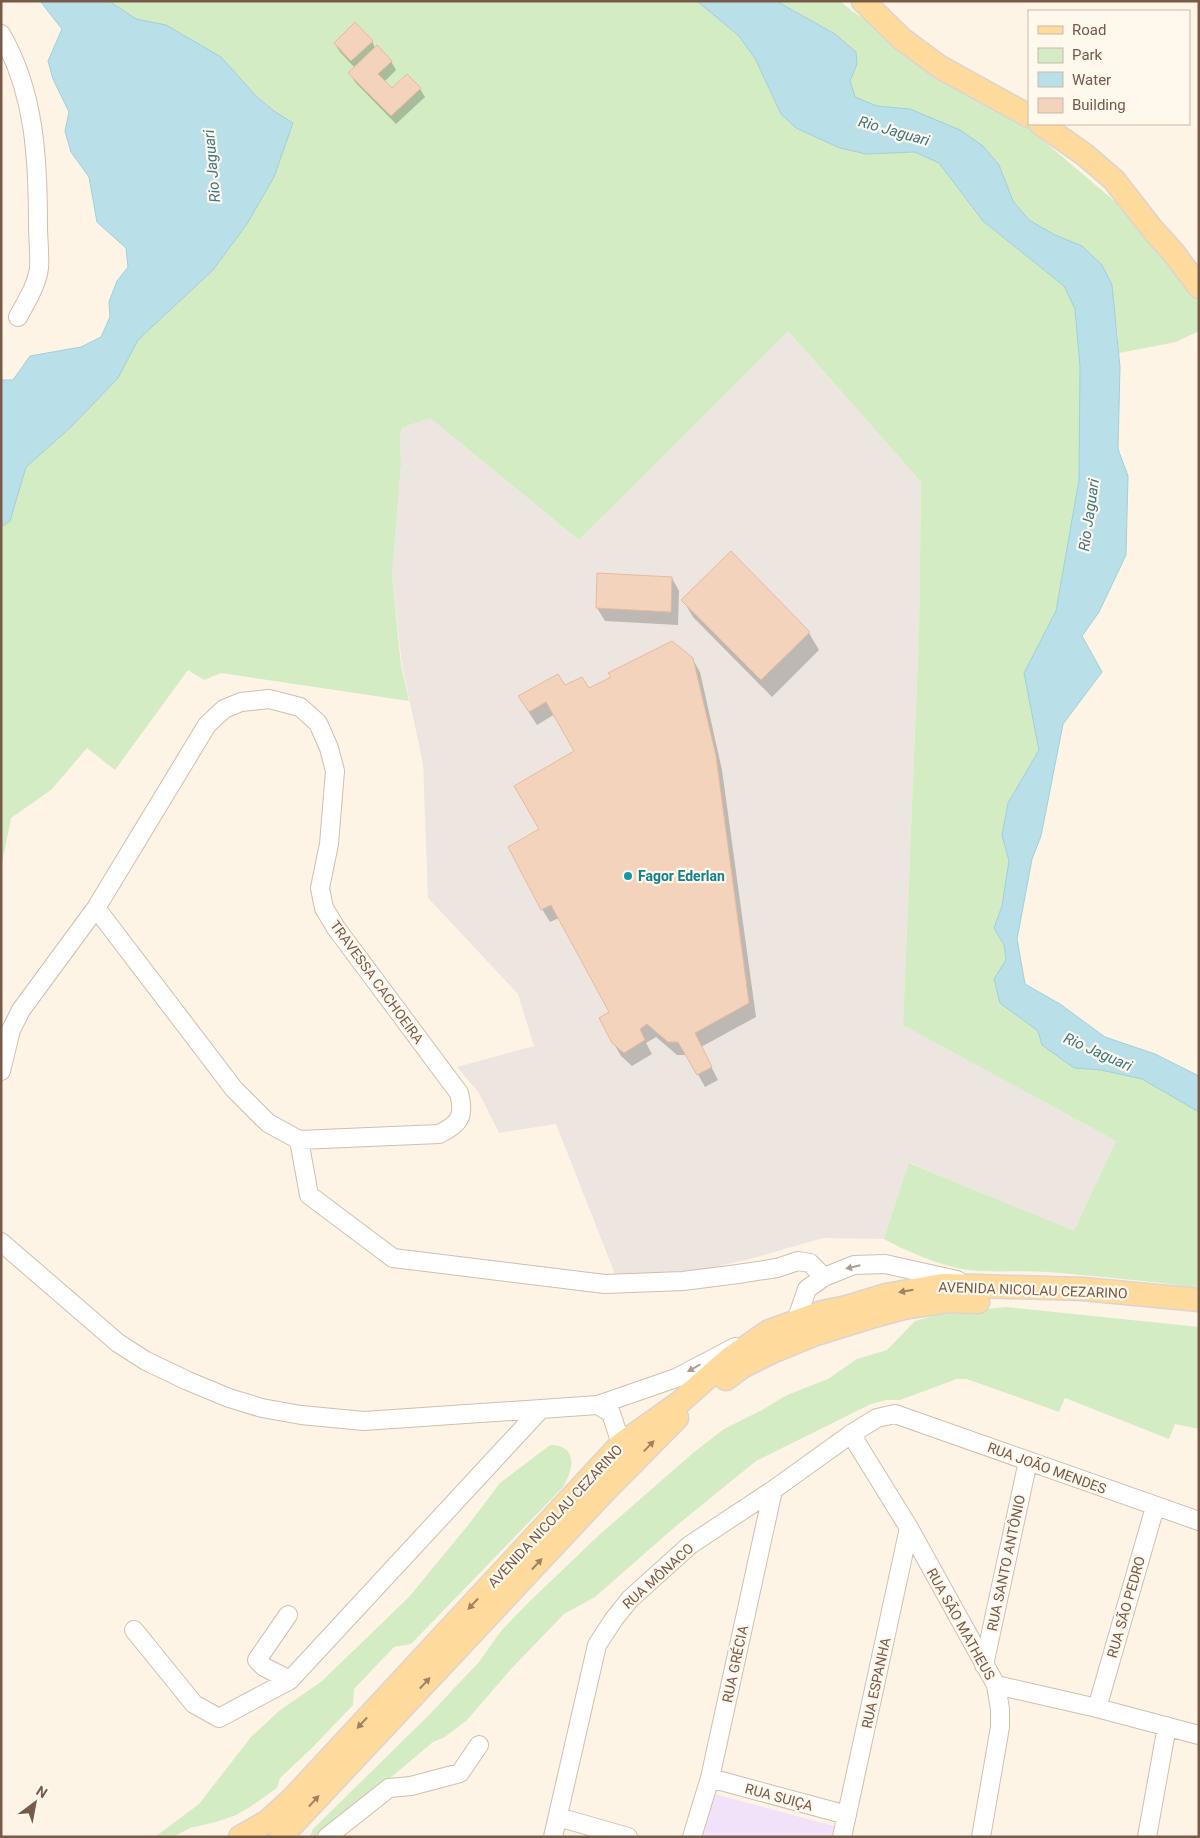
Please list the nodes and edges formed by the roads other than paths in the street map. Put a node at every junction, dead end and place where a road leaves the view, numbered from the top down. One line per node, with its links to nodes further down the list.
1 (863, 1): 3 (main road)
2 (1, 34): 6 (street)
3 (1028, 115)
4 (1042, 125): 5 (main road)
5 (1199, 287)
6 (18, 317)
7 (96, 908): 8 (street, TRAVESSA CACHOEIRA); 9 (street); 9 (street, TRAVESSA CACHOEIRA)
8 (1, 1071)
9 (298, 1140): 12 (street)
10 (1, 1234): 11 (street)
11 (6, 1247): 19 (street)
12 (824, 1277): 13 (street, one-way to 12); 16 (street)
13 (986, 1287): 14 (main road, AVENIDA NICOLAU CEZARINO); 16 (main road, AVENIDA NICOLAU CEZARINO, one-way to 16)
14 (1199, 1300)
15 (1199, 1314): 41 (main road, AVENIDA NICOLAU CEZARINO, one-way to 15)
16 (796, 1321): 17 (main road, AVENIDA NICOLAU CEZARINO)
17 (769, 1331): 18 (street, one-way to 18); 22 (main road, AVENIDA NICOLAU CEZARINO)
18 (598, 1405): 19 (street); 22 (street)
19 (541, 1409): 31 (street)
20 (895, 1414): 21 (street, RUA MÔNACO); 23 (street, RUA JOÃO MENDES)
21 (851, 1434): 24 (street, RUA MÔNACO); 27 (street, RUA SÃO MATHEUS)
22 (621, 1444): 40 (main road, AVENIDA NICOLAU CEZARINO, one-way to 40)
23 (1028, 1461): 25 (street, RUA JOÃO MENDES); 30 (street, RUA SANTO ANTÔNIO)
24 (773, 1490): 37 (street, RUA GRÉCIA); 39 (street, RUA MÔNACO)
25 (1155, 1507): 26 (street, RUA JOÃO MENDES); 33 (street, RUA SÃO PEDRO)
26 (1199, 1521)
27 (909, 1528): 30 (street, RUA SÃO MATHEUS); 38 (street, RUA ESPANHA)
28 (288, 1615): 31 (street)
29 (134, 1630): 31 (street)
30 (984, 1665): 32 (street, RUA SÃO MATHEUS)
31 (290, 1680)
32 (996, 1685): 33 (street, RUA SÃO MATHEUS); 47 (street)
33 (1097, 1708): 34 (street, RUA SÃO MATHEUS)
34 (1167, 1726): 35 (street, RUA SÃO MATHEUS); 48 (street)
35 (1195, 1738)
36 (479, 1745): 42 (street)
37 (710, 1778): 38 (street, RUA SUIÇA); 45 (street, RUA GRÉCIA)
38 (847, 1815): 46 (street, RUA ESPANHA)
39 (558, 1818): 43 (street, RUA MÔNACO); 44 (street)
40 (240, 1837)
41 (281, 1837)
42 (327, 1837)
43 (553, 1837)
44 (628, 1837)
45 (692, 1837)
46 (842, 1837)
47 (981, 1837)
48 (1147, 1837)

